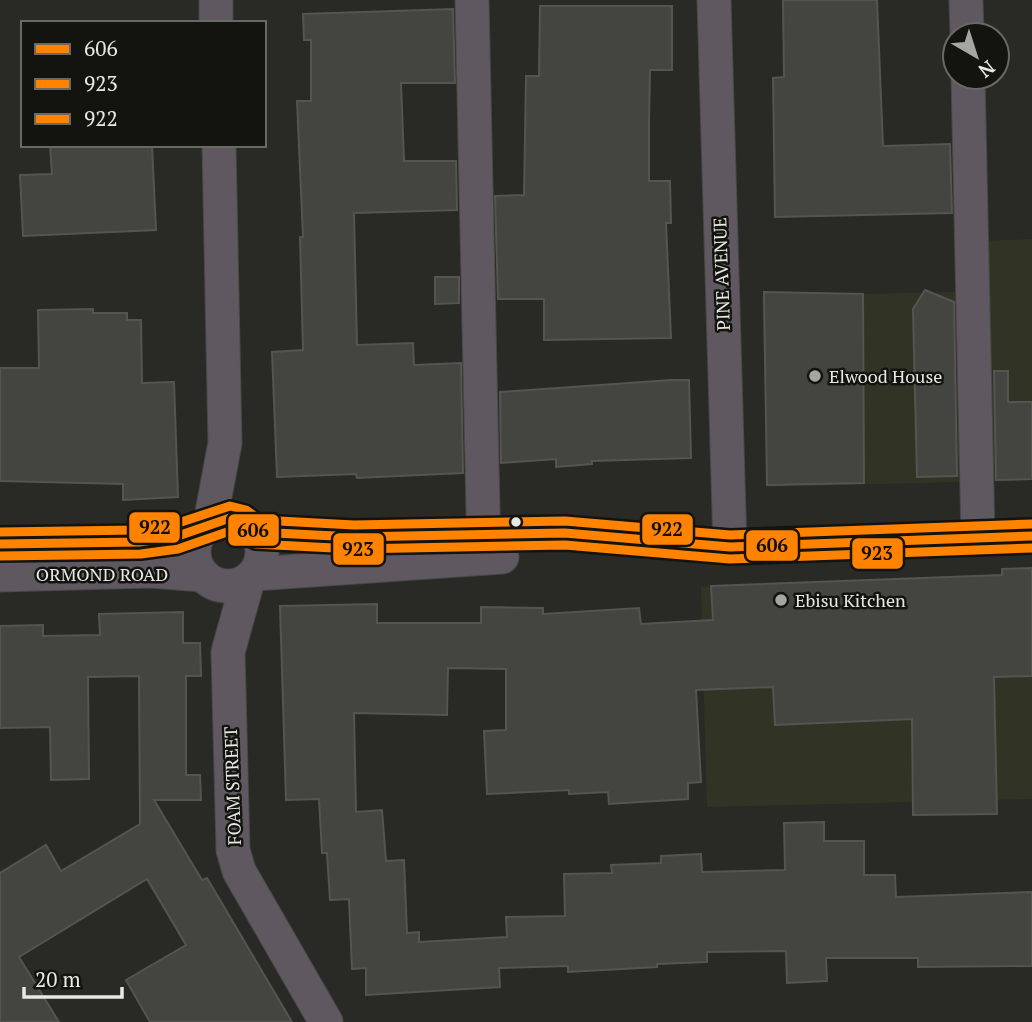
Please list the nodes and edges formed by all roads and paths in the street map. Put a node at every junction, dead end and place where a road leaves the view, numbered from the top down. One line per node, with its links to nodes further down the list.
1 (216, 0): 5 (street)
2 (472, 0): 15 (street)
3 (714, 0): 16 (street, PINE AVENUE)
4 (966, 0): 6 (street)
5 (216, 21)
6 (967, 21)
7 (968, 91): 13 (street)
8 (219, 147): 9 (street)
9 (225, 443): 10 (street); 11 (street)
10 (207, 526): 11 (street); 14 (street, ORMOND ROAD); 18 (street)
11 (253, 529): 15 (street); 19 (street)
12 (1032, 536): 13 (street)
13 (978, 537): 16 (street)
14 (0, 544)
15 (484, 547): 16 (street); 19 (street)
16 (730, 547)
17 (0, 575): 18 (street, ORMOND ROAD)
18 (206, 577): 19 (street); 20 (street, FOAM STREET)
19 (251, 577): 20 (street, FOAM STREET)
20 (228, 652): 21 (street, FOAM STREET)
21 (326, 1022)

